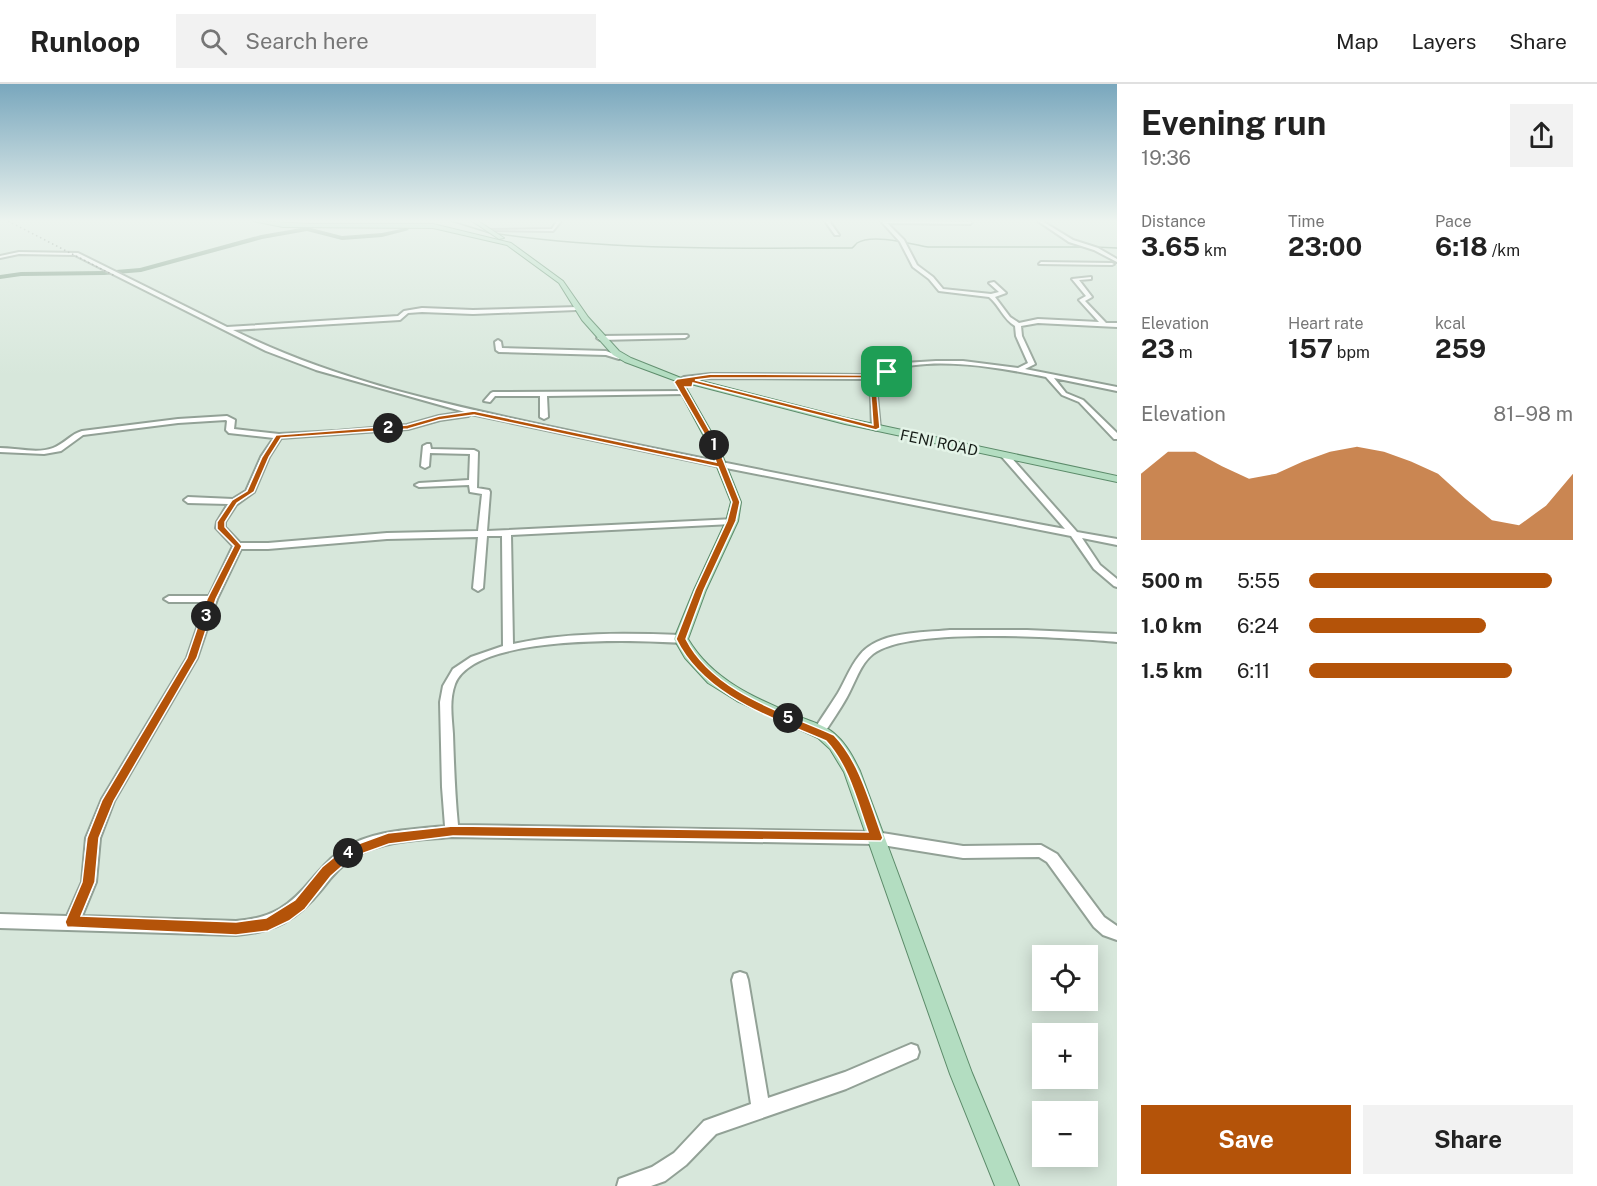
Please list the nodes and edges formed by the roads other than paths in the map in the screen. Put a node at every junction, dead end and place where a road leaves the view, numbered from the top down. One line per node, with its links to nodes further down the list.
1 (112, 272): 14 (street)
2 (547, 272): 10 (main road, FENI ROAD)
3 (548, 272): 16 (main road)
4 (924, 272): 8 (street)
5 (1089, 278): 11 (street)
6 (992, 283): 9 (street)
7 (968, 286): 8 (street)
8 (973, 293): 9 (street)
9 (992, 296): 12 (street)
10 (576, 308): 14 (street); 18 (main road, FENI ROAD)
11 (1103, 323): 12 (street); 13 (street)
12 (1018, 325): 19 (street)
13 (1117, 325)
14 (227, 329): 26 (street)
15 (685, 336): 16 (street)
16 (600, 338): 22 (main road)
17 (498, 342): 18 (street)
18 (619, 357): 22 (main road, FENI ROAD)
19 (1018, 368): 20 (street); 21 (street)
20 (887, 372): 22 (street); 28 (street)
21 (1047, 374): 23 (street); 30 (street)
22 (685, 383): 24 (street); 28 (main road); 32 (main road, FENI ROAD); 33 (main road)
23 (1117, 389)
24 (543, 394): 25 (street); 27 (street)
25 (488, 401)
26 (474, 413): 29 (street); 33 (street)
27 (544, 417)
28 (876, 428): 35 (main road)
29 (279, 436): 31 (street); 39 (street)
30 (1117, 437)
31 (0, 450)
32 (1006, 457): 35 (main road, FENI ROAD); 42 (street)
33 (721, 465): 40 (main road); 42 (street)
34 (425, 466): 36 (street)
35 (1117, 480)
36 (472, 482): 37 (street); 43 (street)
37 (419, 485)
38 (188, 500): 39 (street)
39 (234, 502): 45 (street)
40 (732, 521): 41 (street); 51 (main road)
41 (506, 533): 43 (street); 52 (street)
42 (1073, 533): 44 (street); 46 (street)
43 (483, 534): 45 (street); 47 (street)
44 (1117, 542)
45 (238, 546): 49 (street)
46 (1117, 584)
47 (478, 588)
48 (169, 599): 49 (street)
49 (212, 599): 57 (street)
50 (1117, 638): 53 (street)
51 (681, 639): 52 (street); 53 (main road)
52 (508, 648): 54 (street)
53 (819, 732): 55 (main road)
54 (453, 831): 55 (street); 57 (street)
55 (876, 838): 58 (street); 64 (main road)
56 (0, 921): 57 (street)
57 (72, 922)
58 (1117, 933)
59 (740, 980): 61 (street)
60 (911, 1052): 61 (street)
61 (760, 1109): 62 (street)
62 (659, 1180): 63 (street)
63 (626, 1186)
64 (1007, 1186)

